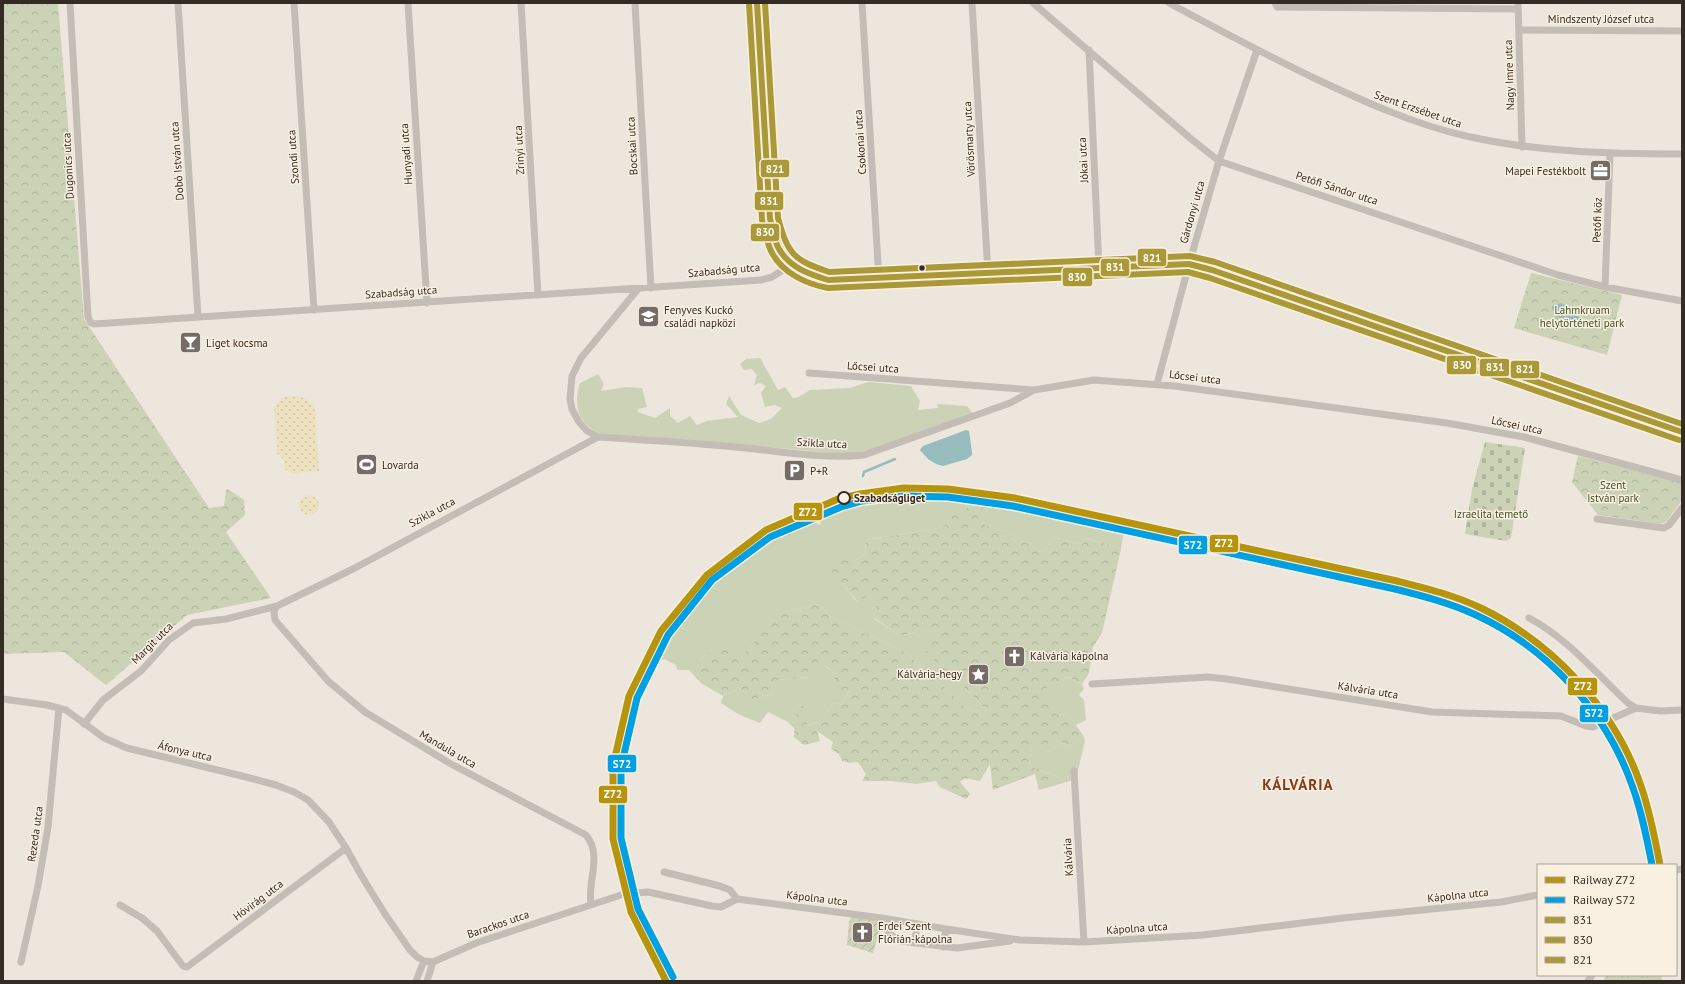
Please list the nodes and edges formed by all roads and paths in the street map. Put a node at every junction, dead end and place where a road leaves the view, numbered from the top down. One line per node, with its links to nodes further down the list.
1 (70, 3): 35 (street, Dugonics utca)
2 (178, 3): 34 (street, Dobó István utca)
3 (294, 3): 33 (street, Szondi utca)
4 (408, 3): 32 (street, Hunyadi utca)
5 (521, 3): 30 (street, Zrínyi utca)
6 (635, 3): 28 (street, Bocskai utca)
7 (757, 3): 22 (street)
8 (862, 3): 26 (street, Csokonai utca)
9 (972, 3): 25 (street, Vörösmarty utca)
10 (1033, 3): 16 (street, Petőfi Sándor utca)
11 (1169, 3): 17 (street, Szent Erzsébet utca)
12 (1276, 5): 13 (street)
13 (1518, 6): 14 (street, Nagy Imre utca)
14 (1519, 30): 15 (street, Mindszenty József utca); 18 (street, Nagy Imre utca)
15 (1682, 31)
16 (1089, 50): 21 (street, Petőfi Sándor utca); 24 (street, Jókai utca)
17 (1257, 50): 18 (street, Szent Erzsébet utca); 21 (street, Gárdonyi utca)
18 (1522, 147): 19 (street, Szent Erzsébet utca)
19 (1610, 154): 20 (street, Szent Erzsébet utca); 27 (street, Petőfi köz)
20 (1682, 154)
21 (1219, 161): 23 (street, Gárdonyi utca); 27 (street, Petőfi Sándor utca)
22 (792, 264): 26 (street); 28 (street, Szabadság utca)
23 (1188, 264): 24 (street); 37 (street, Gárdonyi utca); 39 (street)
24 (1099, 268): 25 (street)
25 (988, 274): 26 (street)
26 (879, 279)
27 (1605, 287): 31 (street, Petőfi Sándor utca)
28 (651, 288): 29 (street, Szabadság utca)
29 (638, 289): 30 (street, Szabadság utca); 40 (street)
30 (538, 295): 32 (street, Szabadság utca)
31 (1682, 301)
32 (426, 303): 33 (street, Szabadság utca)
33 (314, 310): 34 (street, Szabadság utca)
34 (198, 318): 35 (street, Szabadság utca)
35 (94, 324)
36 (809, 373): 38 (street, Lőcsei utca)
37 (1157, 384): 38 (street, Lőcsei utca); 41 (street, Lőcsei utca)
38 (1034, 390): 40 (street, Szikla utca)
39 (1682, 432)
40 (598, 437): 44 (street, Szikla utca)
41 (1682, 480)
42 (1682, 508): 43 (street)
43 (1597, 519)
44 (277, 606): 51 (street, Margit utca); 57 (street, Mandula utca)
45 (1529, 618): 49 (street)
46 (1092, 684): 49 (street, Kálvária utca)
47 (3, 700): 48 (street, Áfonya utca)
48 (59, 708): 51 (street, Áfonya utca); 67 (street, Rezeda utca)
49 (1633, 710): 50 (street)
50 (1682, 710)
51 (84, 724): 53 (street, Áfonya utca)
52 (1074, 771): 63 (street, Kálvária)
53 (346, 848): 58 (street, Hóvirág utca); 66 (street, Áfonya utca)
54 (664, 872): 56 (street)
55 (1537, 895): 63 (street, Kápolna utca)
56 (737, 899): 57 (street, Barackos utca); 59 (street, Kápolna utca)
57 (591, 904): 68 (street, Barackos utca)
58 (120, 905)
59 (882, 918): 60 (street, Kápolna utca); 64 (street)
60 (918, 924): 61 (street, Kápolna utca); 64 (street)
61 (946, 929): 62 (street, Kápolna utca); 65 (street)
62 (1020, 940): 63 (street, Kápolna utca); 65 (street)
63 (1084, 942)
64 (914, 943): 65 (street)
65 (943, 947)
66 (424, 961): 68 (street); 69 (street)
67 (21, 962)
68 (433, 962): 70 (street)
69 (416, 981)
70 (427, 981)

